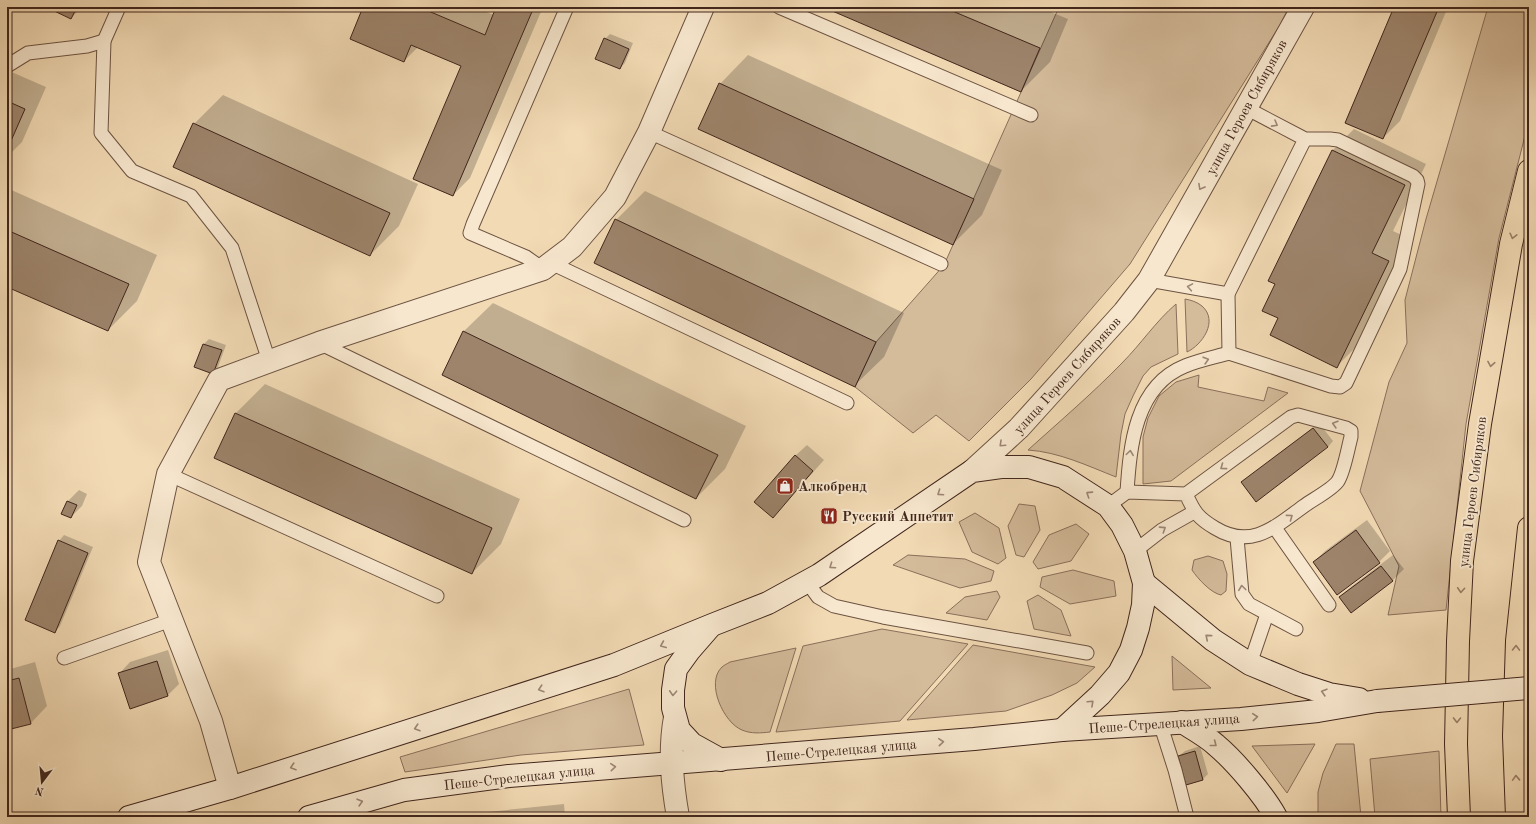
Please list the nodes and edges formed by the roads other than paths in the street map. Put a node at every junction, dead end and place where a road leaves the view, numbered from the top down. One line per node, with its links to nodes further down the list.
1 (119, 7): 6 (lane)
2 (567, 7): 14 (lane)
3 (703, 7): 10 (main road)
4 (779, 7): 9 (lane)
5 (1303, 7): 8 (main road, улица Героев Сибиряков)
6 (104, 41): 7 (lane); 19 (lane)
7 (7, 66)
8 (1246, 108): 11 (lane, one-way to 11); 15 (main road, улица Героев Сибиряков, one-way to 15)
9 (1031, 114)
10 (649, 132): 13 (lane); 14 (main road)
11 (1305, 139): 16 (lane); 18 (lane)
12 (1529, 171): 57 (highway, улица Героев Сибиряков, one-way to 57)
13 (941, 264)
14 (547, 266): 17 (main road); 20 (lane)
15 (1149, 280): 16 (lane, one-way to 15); 21 (main road, улица Героев Сибиряков, one-way to 21)
16 (1228, 294): 18 (lane)
17 (319, 343): 19 (main road); 27 (lane)
18 (1229, 353): 23 (lane, one-way to 18)
19 (269, 361): 22 (main road)
20 (847, 403)
21 (972, 471): 25 (main road, one-way to 21); 32 (main road, улица Героев Сибиряков, one-way to 32)
22 (168, 474): 34 (lane); 37 (main road)
23 (1127, 492): 24 (lane); 25 (lane)
24 (1186, 494): 26 (lane); 28 (lane, one-way to 24)
25 (1108, 506): 31 (main road)
26 (1194, 512): 30 (lane); 31 (lane, one-way to 26)
27 (684, 520)
28 (1274, 528): 30 (lane); 35 (lane)
29 (1529, 528): 58 (highway, one-way to 29)
30 (1237, 538): 36 (lane, one-way to 30)
31 (1135, 551): 33 (main road)
32 (807, 582): 38 (main road, улица Героев Сибиряков); 40 (lane)
33 (1144, 583): 42 (main road, one-way to 33); 48 (main road, one-way to 33)
34 (437, 596)
35 (1329, 605)
36 (1267, 614): 39 (lane); 42 (lane)
37 (171, 620): 41 (lane); 51 (main road)
38 (712, 624): 45 (main road, one-way to 45); 51 (main road, one-way to 51)
39 (1296, 629)
40 (1087, 652)
41 (64, 658)
42 (1250, 664): 44 (main road, one-way to 42)
43 (1529, 688): 44 (main road, bridge)
44 (1376, 701): 46 (main road, Пеше-Стрелецкая улица, one-way to 44)
45 (676, 717): 49 (main road); 50 (main road)
46 (1182, 722): 47 (main road, Пеше-Стрелецкая улица); 56 (main road, one-way to 56)
47 (1160, 723): 48 (main road, Пеше-Стрелецкая улица); 55 (lane)
48 (1062, 730): 49 (main road, Пеше-Стрелецкая улица, one-way to 48)
49 (720, 760): 50 (main road, Пеше-Стрелецкая улица)
50 (671, 763): 53 (main road, Пеше-Стрелецкая улица, one-way to 50); 54 (main road)
51 (230, 788): 52 (main road)
52 (129, 817)
53 (309, 817)
54 (678, 817)
55 (1187, 817)
56 (1276, 817)
57 (1459, 817)
58 (1517, 817)

